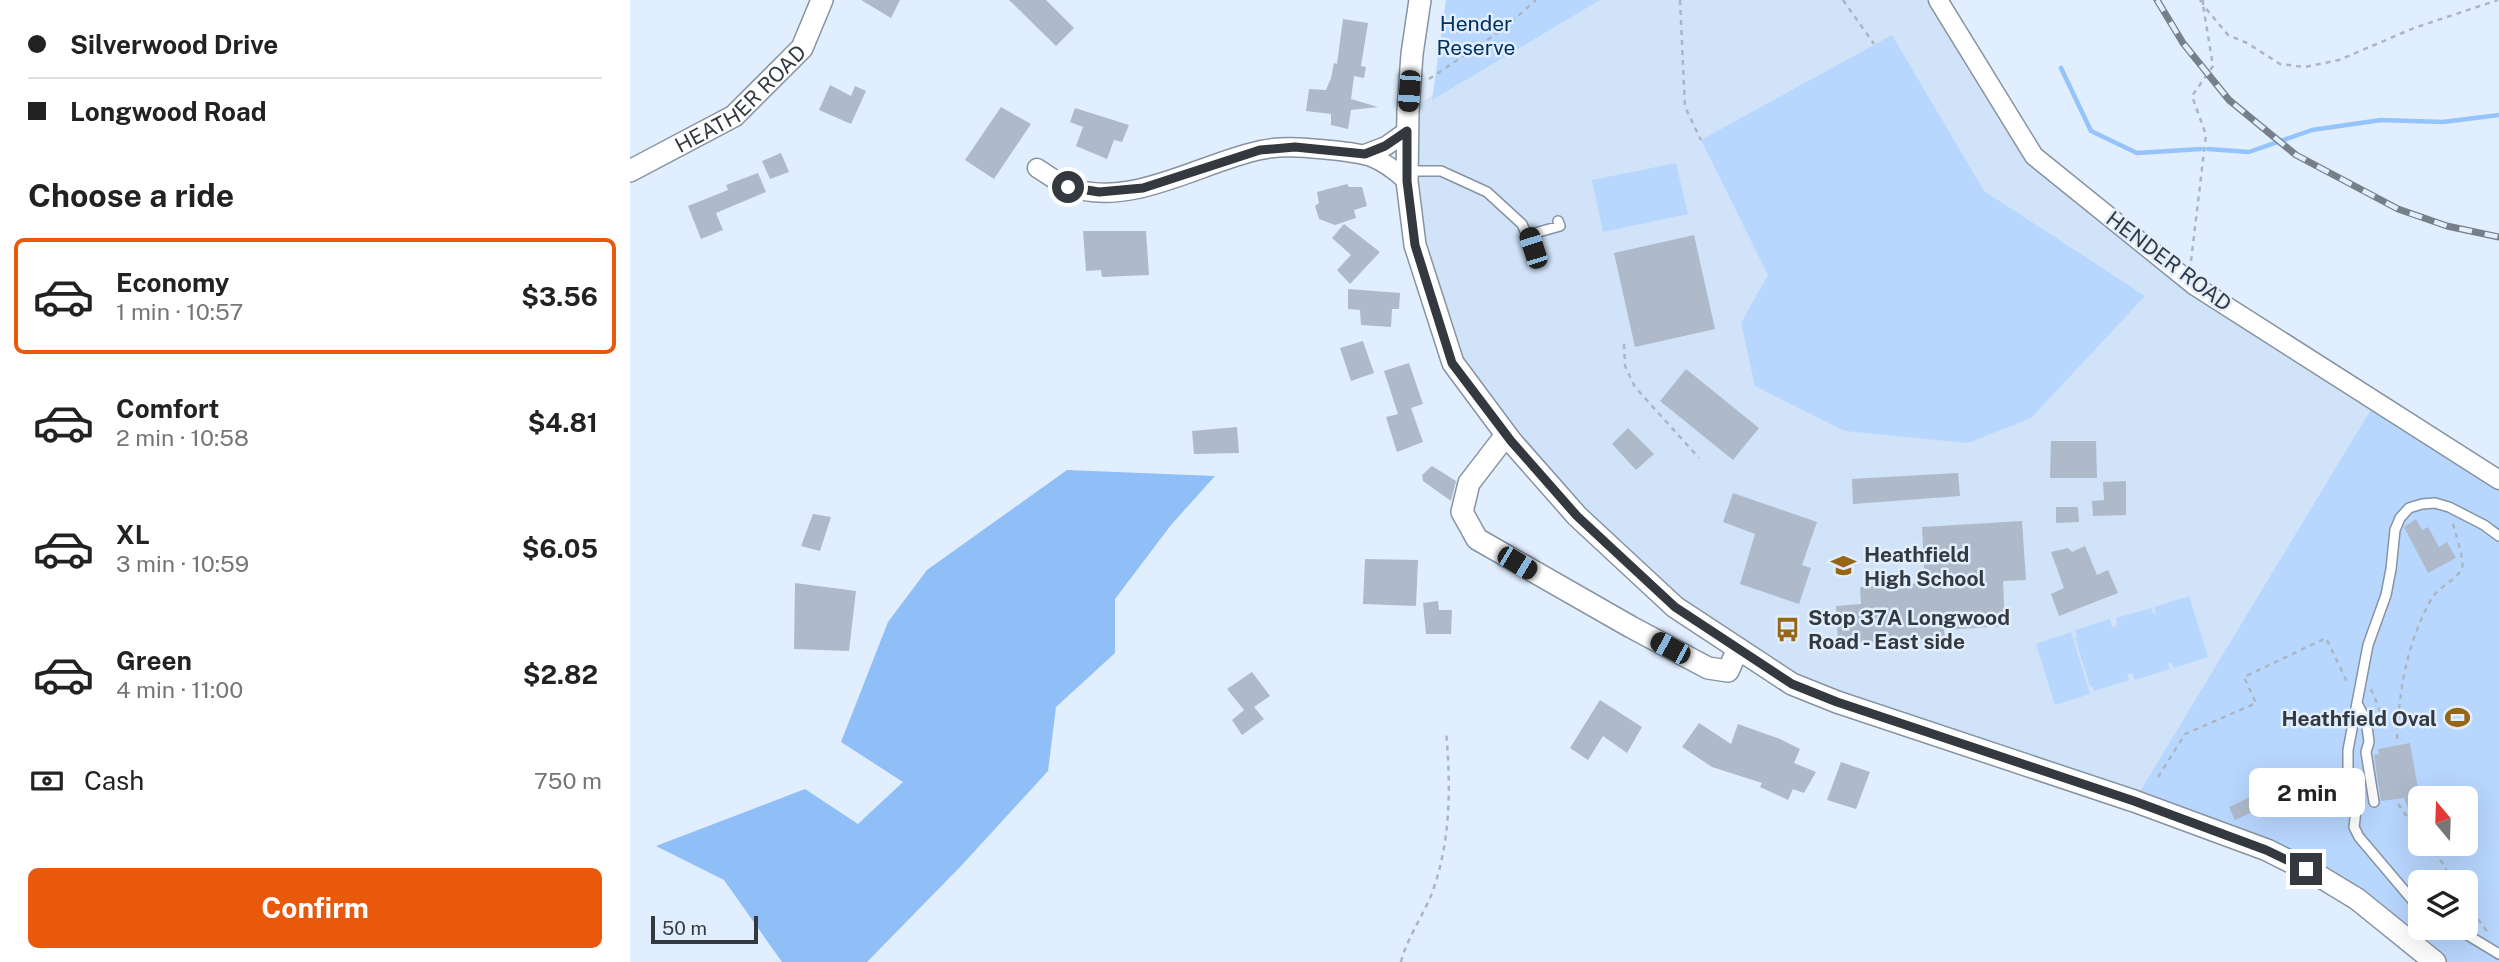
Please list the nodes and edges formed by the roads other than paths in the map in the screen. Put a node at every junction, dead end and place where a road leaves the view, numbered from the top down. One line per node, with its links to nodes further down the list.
1 (822, 0): 7 (street, HEATHER ROAD)
2 (1420, 0): 4 (street)
3 (1938, 0): 13 (street, HENDER ROAD)
4 (1407, 131): 5 (street); 8 (street)
5 (1365, 154): 6 (street); 8 (street)
6 (1037, 168)
7 (630, 171)
8 (1407, 176): 10 (lane); 12 (street)
9 (1558, 221): 10 (lane)
10 (1528, 235): 11 (lane)
11 (1533, 248)
12 (1506, 435): 15 (street); 15 (street)
13 (2499, 480)
14 (2499, 536): 16 (lane)
15 (1738, 649): 21 (street)
16 (2358, 705): 17 (lane); 18 (lane)
17 (2374, 802)
18 (2408, 895)
19 (2476, 940): 20 (lane)
20 (2499, 954)
21 (2435, 962)

